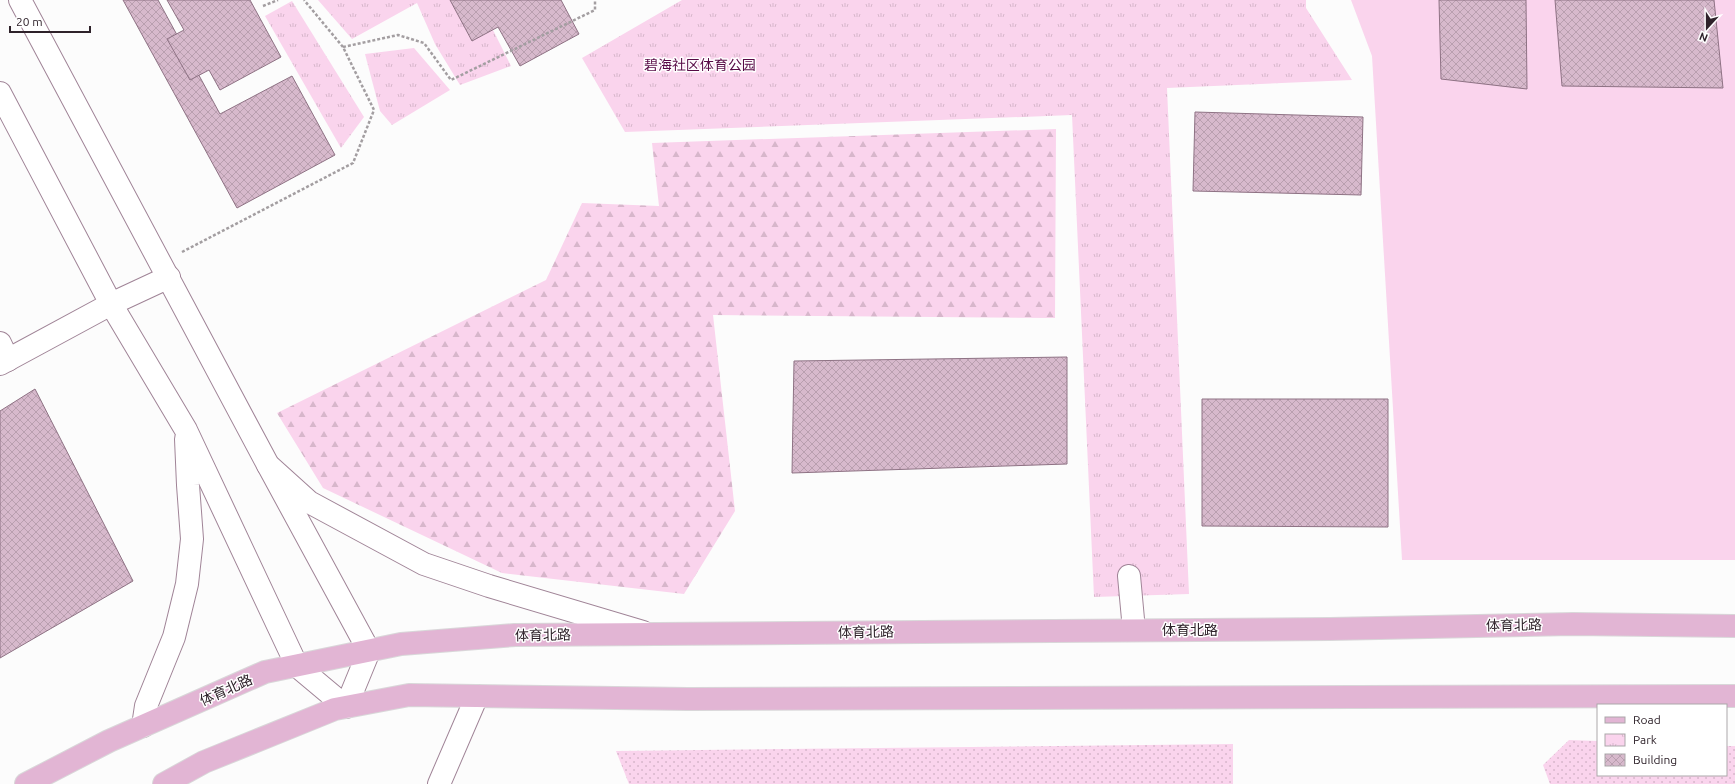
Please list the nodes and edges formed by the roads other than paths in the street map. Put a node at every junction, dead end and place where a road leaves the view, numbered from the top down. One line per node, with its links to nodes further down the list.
1 (20, 0): 3 (street)
2 (0, 93): 4 (street)
3 (169, 277): 4 (street); 7 (street)
4 (112, 304): 5 (street); 6 (street)
5 (3, 356)
6 (186, 430): 13 (street); 17 (street)
7 (268, 465): 11 (street); 12 (street)
8 (1129, 576): 10 (street)
9 (1735, 626): 10 (main road, 体育北路)
10 (1134, 630): 11 (main road, 体育北路)
11 (649, 634): 12 (main road, 体育北路)
12 (369, 651): 13 (main road, 体育北路); 16 (street)
13 (297, 666): 16 (street); 17 (main road, 体育北路)
14 (477, 696): 15 (main road); 16 (main road); 20 (street)
15 (1735, 696)
16 (346, 707): 19 (main road)
17 (143, 726): 18 (main road, 体育北路)
18 (26, 784)
19 (164, 784)
20 (439, 784)

